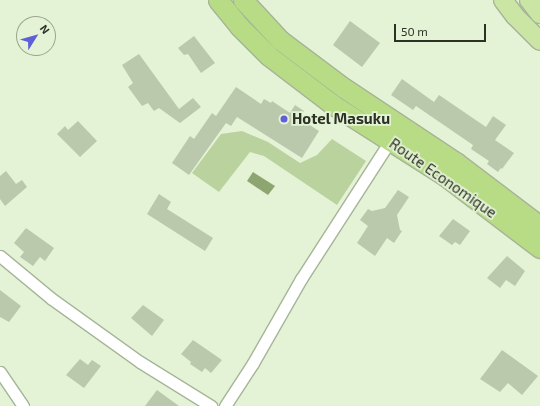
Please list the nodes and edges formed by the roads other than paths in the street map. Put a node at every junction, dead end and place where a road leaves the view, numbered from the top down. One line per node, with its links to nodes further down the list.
1 (218, 0): 7 (highway, Route Economique)
2 (243, 0): 7 (highway, Route Economique)
3 (503, 0): 6 (main road)
4 (529, 0): 5 (main road)
5 (540, 14)
6 (540, 41)
7 (396, 133): 8 (highway, Route Economique); 9 (highway, Route Economique); 14 (street)
8 (540, 226)
9 (540, 248)
10 (0, 256): 13 (street)
11 (0, 372): 12 (street)
12 (23, 406)
13 (211, 406)
14 (225, 406)

